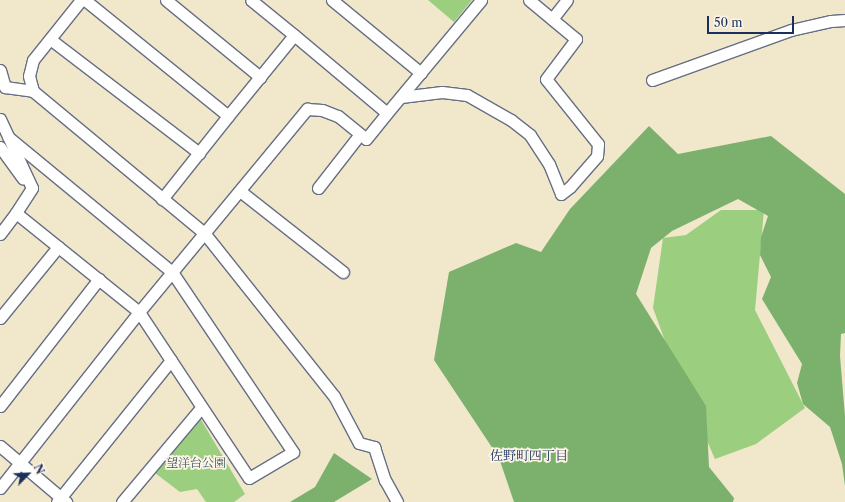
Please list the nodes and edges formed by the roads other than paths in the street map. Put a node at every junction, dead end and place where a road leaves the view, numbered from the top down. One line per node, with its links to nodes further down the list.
1 (81, 0): 12 (street)
2 (85, 0): 20 (street)
3 (166, 0): 15 (street)
4 (332, 0): 14 (street)
5 (482, 0): 14 (street)
6 (529, 0): 9 (street)
7 (567, 0): 9 (street)
8 (255, 1): 11 (street)
9 (552, 19): 18 (street)
10 (845, 20): 16 (street)
11 (294, 35): 15 (street); 19 (street)
12 (50, 39): 17 (street); 25 (street)
13 (0, 70): 17 (street)
14 (421, 73): 18 (street)
15 (260, 77): 20 (street)
16 (652, 80)
17 (33, 91): 29 (street)
18 (401, 97): 19 (street)
19 (387, 113): 22 (street)
20 (228, 116): 25 (street)
21 (0, 119): 23 (street)
22 (360, 134): 27 (street); 28 (street)
23 (8, 137): 26 (street); 34 (street)
24 (0, 147): 26 (street)
25 (199, 153): 29 (street)
26 (29, 182): 30 (street)
27 (318, 188)
28 (240, 191): 32 (street); 35 (street)
29 (162, 198): 32 (street)
30 (16, 214): 31 (street); 33 (street)
31 (0, 234)
32 (205, 234): 34 (street); 47 (street)
33 (58, 247): 36 (street); 38 (street)
34 (172, 272): 37 (street); 41 (street)
35 (343, 272)
36 (99, 279): 37 (street); 40 (street)
37 (139, 312): 39 (street); 43 (street)
38 (0, 318)
39 (171, 360): 41 (street); 45 (street)
40 (0, 406)
41 (201, 408): 46 (street)
42 (0, 446): 43 (street)
43 (19, 462): 44 (street); 45 (street)
44 (0, 488)
45 (61, 500)
46 (122, 502)
47 (397, 502)

